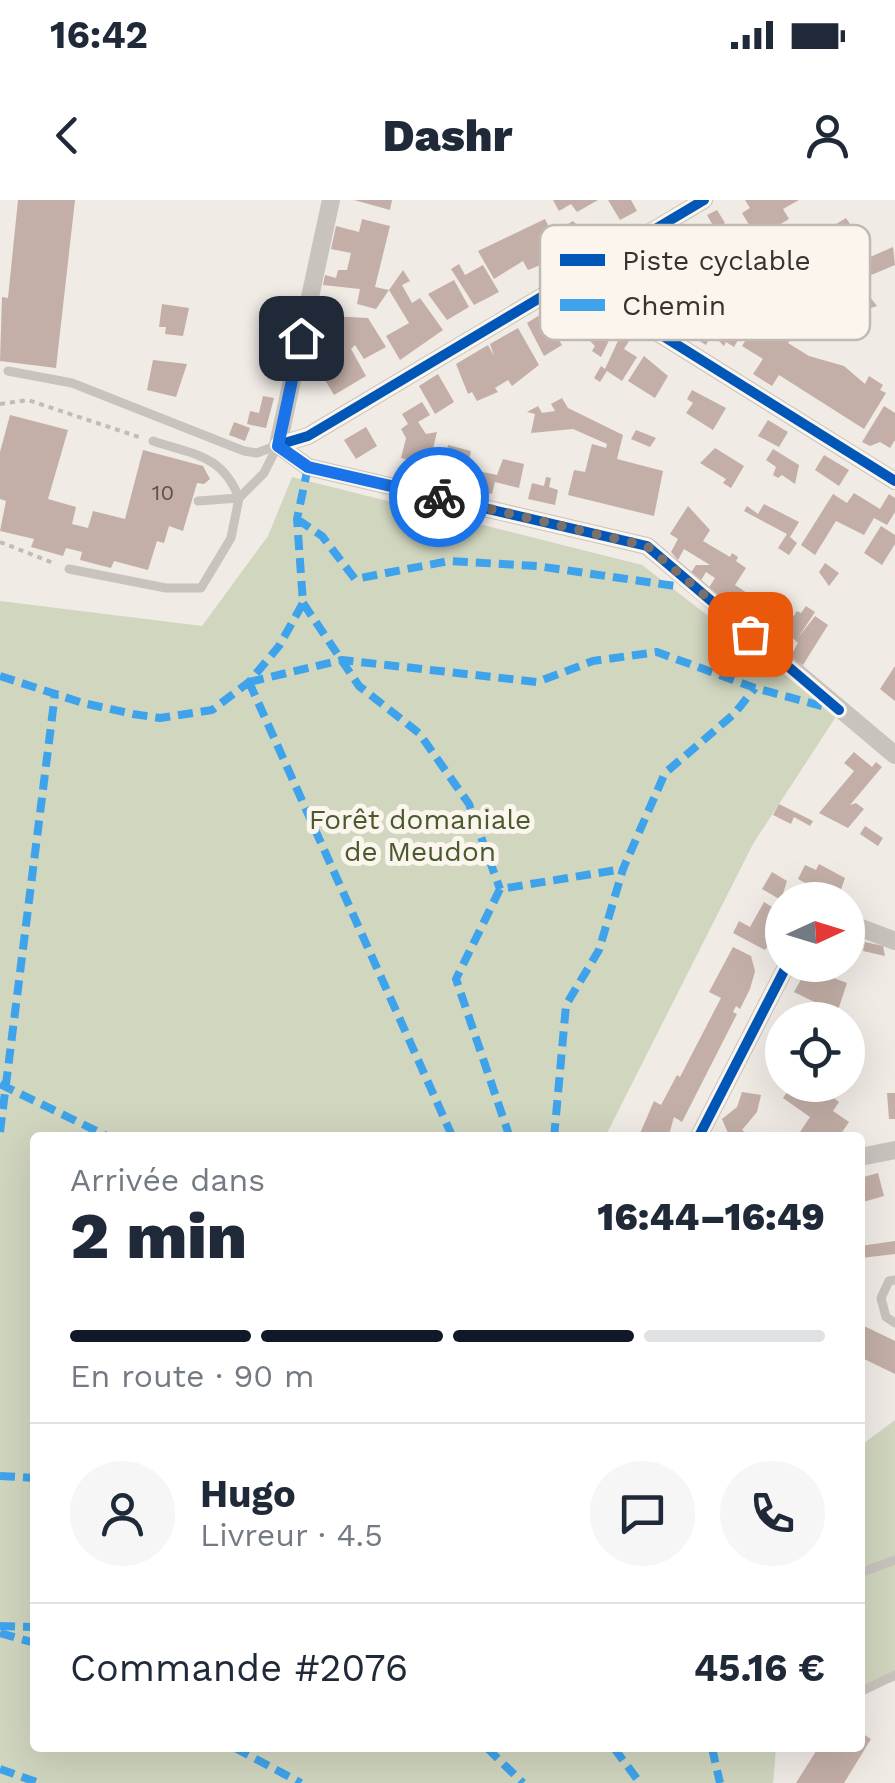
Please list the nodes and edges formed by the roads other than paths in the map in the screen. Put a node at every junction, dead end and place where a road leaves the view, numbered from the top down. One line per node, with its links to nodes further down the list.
1 (331, 200): 8 (street)
2 (704, 200): 3 (street)
3 (662, 225)
4 (540, 297): 8 (street)
5 (669, 340): 9 (street)
6 (8, 371): 8 (lane)
7 (152, 441): 10 (lane)
8 (278, 446): 10 (lane); 13 (street)
9 (895, 481)
10 (239, 498): 11 (lane); 12 (lane)
11 (198, 501)
12 (70, 569)
13 (895, 754)
14 (865, 930): 15 (street)
15 (895, 941)
16 (778, 982): 17 (street)
17 (701, 1132)
18 (895, 1150): 19 (street)
19 (865, 1157)
20 (895, 1280): 21 (lane)
21 (895, 1323)
22 (895, 1560): 23 (lane)
23 (865, 1571)
24 (895, 1675): 25 (lane)
25 (865, 1690)

